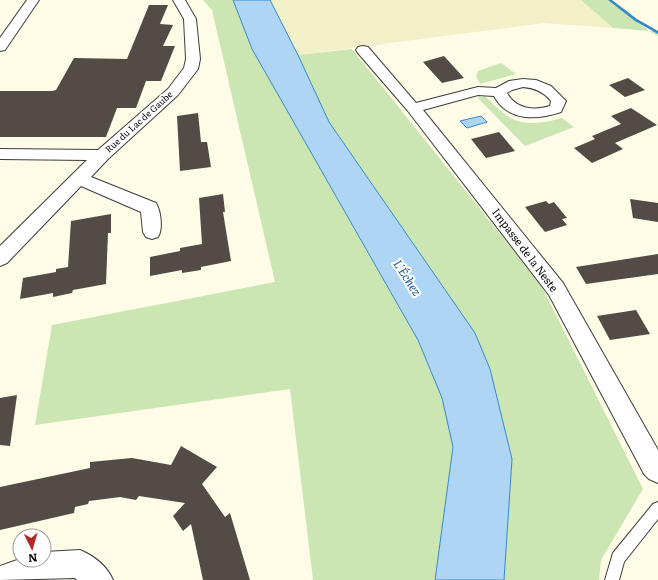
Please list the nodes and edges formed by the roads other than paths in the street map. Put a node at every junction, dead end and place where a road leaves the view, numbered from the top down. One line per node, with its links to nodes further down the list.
1 (33, 0): 3 (street)
2 (179, 0): 8 (street, Rue du Lac de Gaube)
3 (0, 47)
4 (363, 50): 6 (street, Impasse de la Neste)
5 (499, 92): 6 (street)
6 (413, 108): 12 (street, Impasse de la Neste)
7 (0, 154): 8 (street)
8 (102, 155): 9 (street, Rue du Lac de Gaube)
9 (80, 179): 10 (street); 11 (street, Rue du Lac de Gaube)
10 (152, 232)
11 (0, 258)
12 (658, 470)
13 (658, 509): 16 (lane)
14 (0, 580): 15 (street)
15 (99, 580)
16 (612, 580)

